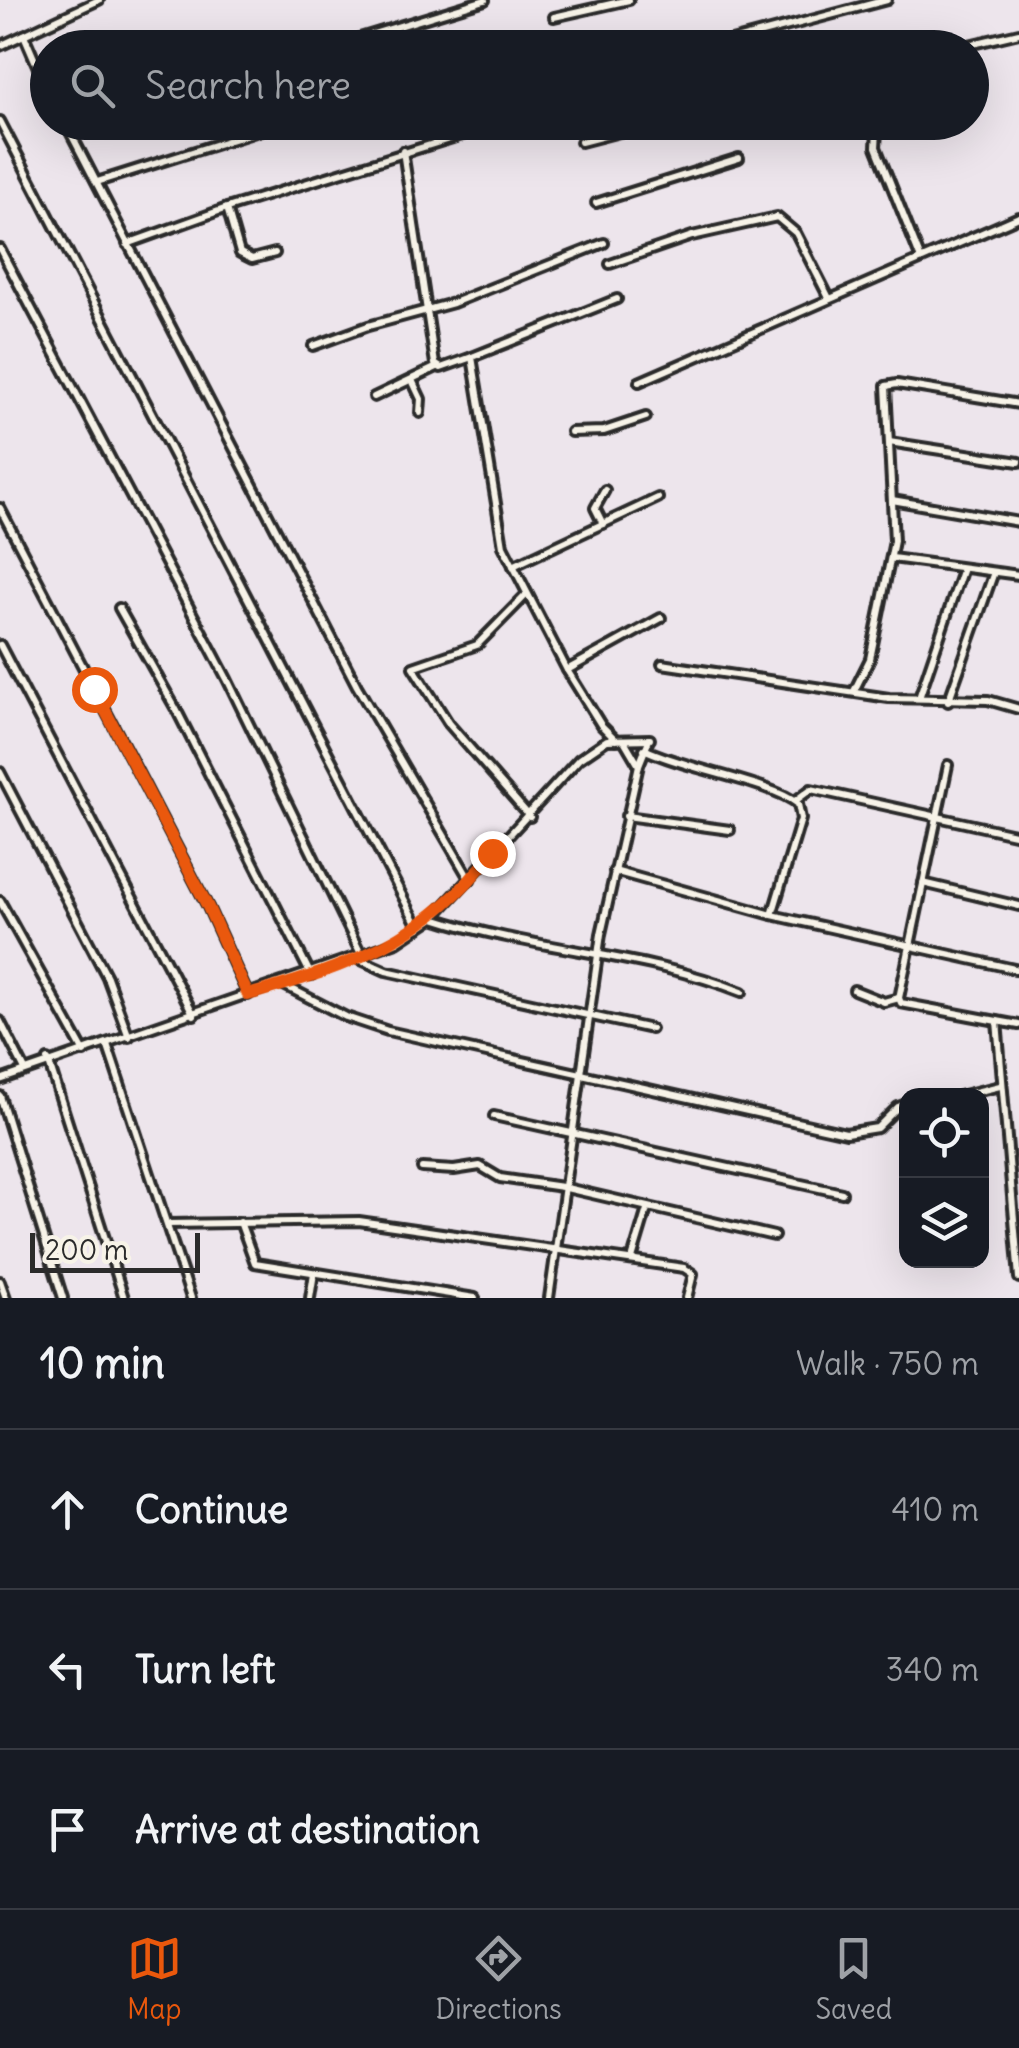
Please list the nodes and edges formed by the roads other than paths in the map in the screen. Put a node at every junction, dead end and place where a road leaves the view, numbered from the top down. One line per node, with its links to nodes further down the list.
1 (99, 0): 6 (street)
2 (485, 0): 7 (street)
3 (629, 0): 5 (street)
4 (888, 0): 8 (street)
5 (554, 17)
6 (35, 30)
7 (386, 30)
8 (773, 30)
9 (30, 32): 11 (street)
10 (1019, 33): 12 (street)
11 (24, 35): 13 (street); 14 (street)
12 (989, 40)
13 (0, 46)
14 (30, 49)
15 (0, 121): 90 (street)
16 (71, 140): 24 (street)
17 (230, 140): 24 (street)
18 (442, 140): 22 (street)
19 (590, 140): 21 (street)
20 (876, 140): 32 (street)
21 (582, 142)
22 (404, 151): 26 (street); 36 (street)
23 (739, 158): 25 (street)
24 (97, 182): 28 (street)
25 (596, 203)
26 (227, 208): 28 (street); 31 (street)
27 (1019, 217): 32 (street)
28 (127, 244): 84 (street)
29 (604, 244): 36 (street)
30 (0, 249): 92 (street)
31 (275, 253)
32 (920, 257): 34 (street)
33 (610, 264): 34 (street)
34 (828, 296): 41 (street)
35 (617, 299): 38 (street)
36 (426, 312): 37 (street); 39 (street)
37 (313, 346)
38 (472, 357): 39 (street); 56 (street)
39 (437, 367): 40 (street)
40 (412, 380): 42 (street); 44 (street)
41 (639, 382)
42 (374, 396)
43 (1019, 404): 47 (street)
44 (420, 413)
45 (646, 417): 46 (street)
46 (571, 432)
47 (889, 442): 48 (street); 51 (street)
48 (1019, 462)
49 (604, 490): 54 (street)
50 (658, 498): 54 (street)
51 (892, 500): 53 (street); 55 (street)
52 (0, 508): 99 (street)
53 (1019, 522)
54 (603, 524): 56 (street)
55 (892, 558): 57 (street); 66 (street)
56 (514, 566): 60 (street)
57 (963, 568): 58 (street); 67 (street)
58 (994, 572): 59 (street); 68 (street)
59 (1019, 576)
60 (526, 594): 65 (street); 80 (street)
61 (118, 608): 95 (street)
62 (661, 618): 65 (street)
63 (0, 645): 101 (street)
64 (662, 664): 66 (street)
65 (568, 670): 70 (street)
66 (854, 691): 67 (street)
67 (919, 698): 68 (street)
68 (948, 702): 69 (street)
69 (1019, 710)
70 (600, 725): 71 (street); 72 (street)
71 (621, 742): 72 (street); 73 (street); 74 (street)
72 (604, 744): 80 (street)
73 (644, 749): 74 (street); 77 (street)
74 (639, 765): 78 (street)
75 (948, 765): 79 (street)
76 (0, 772): 107 (street)
77 (795, 802): 79 (street); 88 (street)
78 (626, 816): 81 (street); 83 (street)
79 (937, 816): 82 (street); 85 (street)
80 (530, 817): 84 (street)
81 (730, 830)
82 (1019, 835)
83 (614, 872): 88 (street); 93 (street)
84 (470, 880): 89 (street)
85 (924, 883): 87 (street); 91 (street)
86 (0, 901): 109 (street)
87 (1019, 906)
88 (772, 915): 91 (street)
89 (433, 918): 90 (street); 93 (street)
90 (419, 928): 92 (street)
91 (911, 944): 94 (street); 100 (street)
92 (360, 957): 95 (street); 102 (street)
93 (599, 958): 98 (street); 102 (street)
94 (1019, 970)
95 (311, 975): 96 (street)
96 (284, 985): 99 (street); 112 (street)
97 (854, 990): 100 (street)
98 (742, 992)
99 (248, 995): 101 (street)
100 (899, 998): 104 (street)
101 (194, 1015): 107 (street)
102 (590, 1017): 106 (street); 112 (street)
103 (0, 1021): 111 (street)
104 (997, 1021): 105 (street); 114 (street)
105 (1019, 1025)
106 (651, 1030)
107 (130, 1037): 108 (street)
108 (108, 1044): 109 (street); 126 (street)
109 (84, 1052): 110 (street)
110 (48, 1060): 111 (street); 135 (street)
111 (25, 1070): 113 (street)
112 (582, 1074): 117 (street); 119 (street)
113 (0, 1080)
114 (1000, 1086): 115 (street); 123 (street)
115 (989, 1089)
116 (0, 1096): 134 (street)
117 (899, 1107)
118 (494, 1116): 119 (street)
119 (570, 1132): 121 (street); 122 (street)
120 (422, 1168): 121 (street)
121 (562, 1187): 124 (street); 128 (street)
122 (842, 1194)
123 (1015, 1200): 131 (street)
124 (647, 1209): 127 (street); 129 (street)
125 (240, 1222): 126 (street); 128 (street); 130 (street)
126 (168, 1224): 136 (street)
127 (774, 1236)
128 (554, 1248): 129 (street); 139 (street)
129 (632, 1260): 140 (street)
130 (314, 1272): 137 (street); 138 (street)
131 (1019, 1278)
132 (0, 1281): 133 (street)
133 (6, 1298)
134 (63, 1298)
135 (124, 1298)
136 (190, 1298)
137 (310, 1298)
138 (475, 1298)
139 (549, 1298)
140 (687, 1298)

